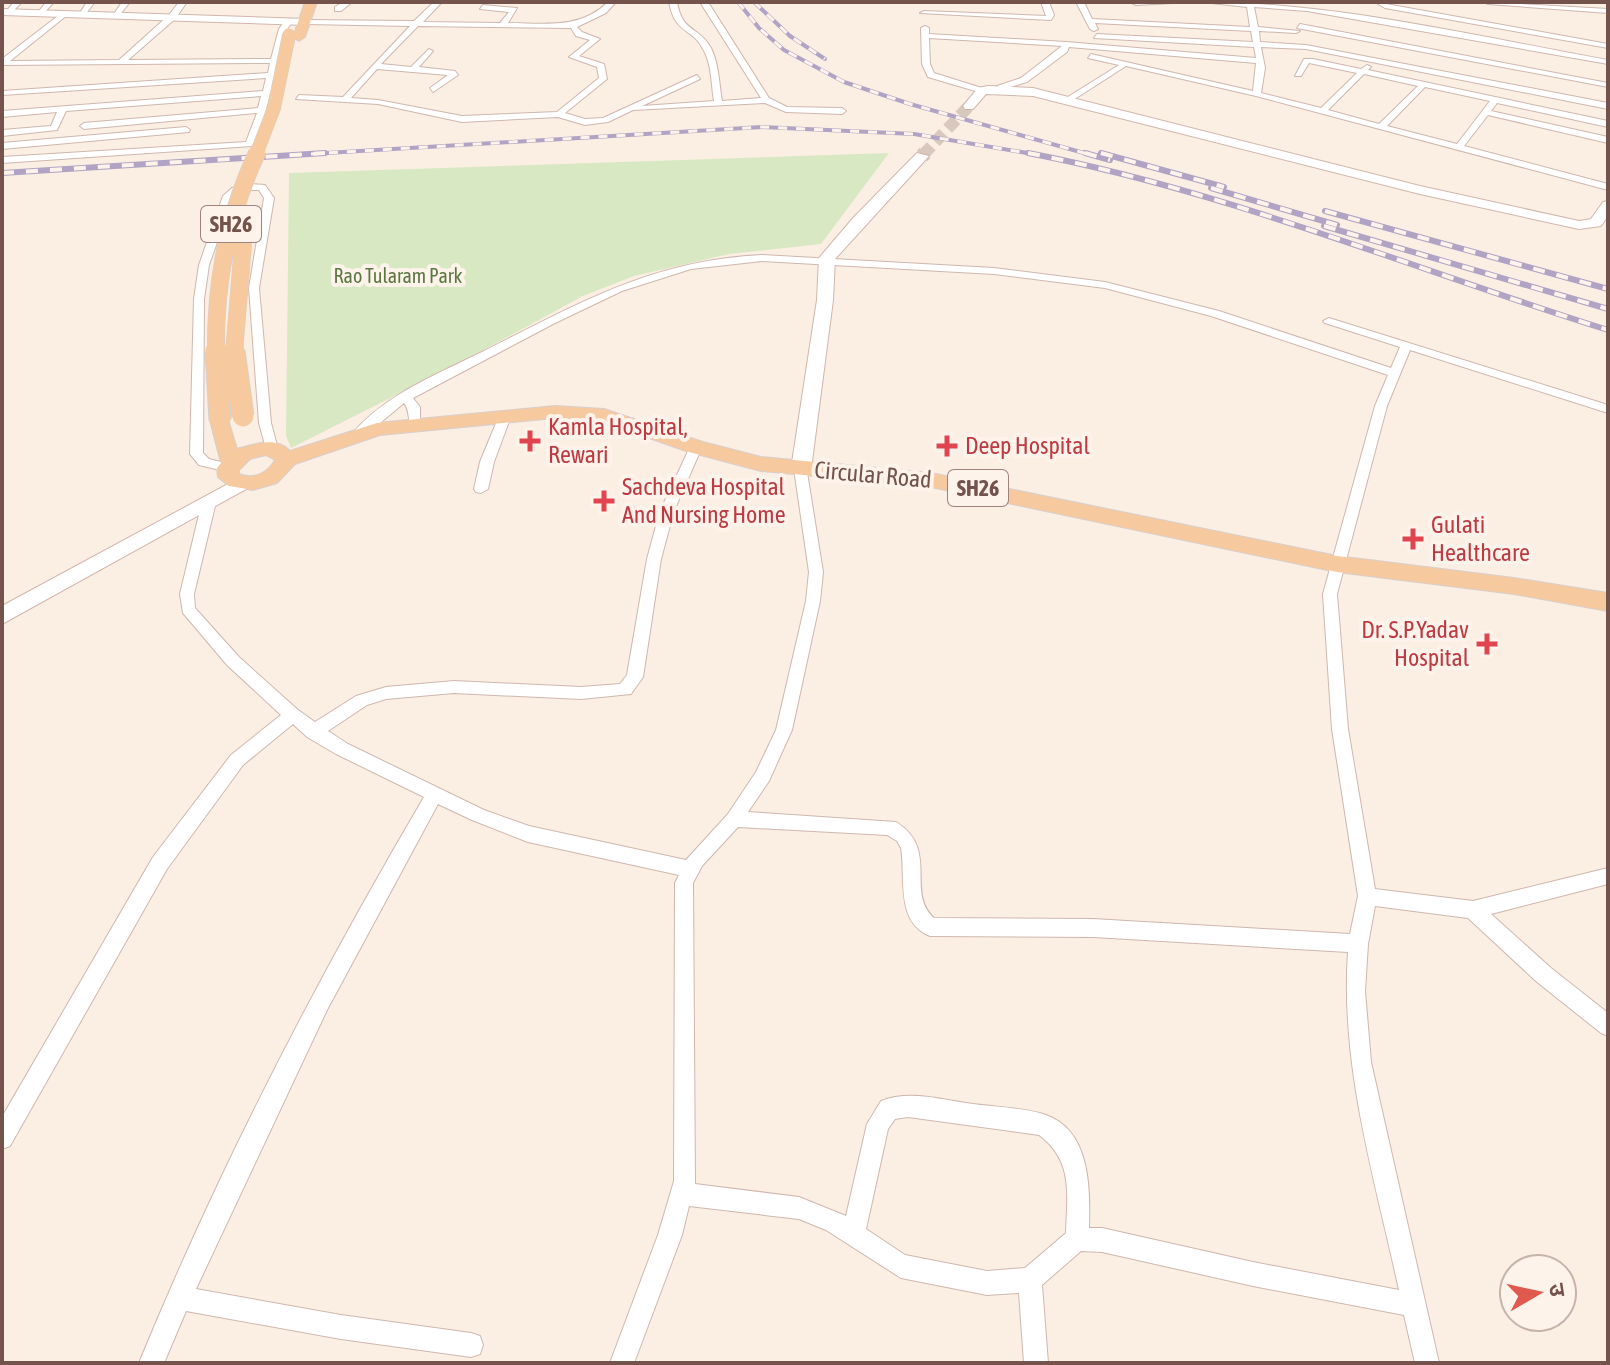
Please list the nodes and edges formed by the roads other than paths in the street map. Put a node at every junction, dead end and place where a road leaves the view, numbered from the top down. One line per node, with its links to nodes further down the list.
1 (18, 2): 30 (street)
2 (50, 2): 31 (street)
3 (91, 2): 34 (street)
4 (126, 2): 36 (street)
5 (183, 2): 37 (street)
6 (302, 2): 47 (main road, SH26)
7 (311, 2): 47 (main road, SH26)
8 (348, 2): 28 (street)
9 (438, 2): 41 (street)
10 (612, 2): 44 (street)
11 (673, 2): 96 (street)
12 (704, 2): 93 (street)
13 (924, 2): 32 (street)
14 (1045, 2): 32 (street)
15 (1080, 2): 40 (street)
16 (1136, 2): 17 (street); 42 (street)
17 (1172, 2): 18 (street)
18 (1187, 2)
19 (1206, 2): 22 (street)
20 (1379, 2): 46 (street)
21 (1487, 2): 23 (street); 46 (street)
22 (1250, 3): 27 (street); 49 (street)
23 (1522, 4): 24 (street); 35 (street)
24 (1560, 5): 25 (street); 38 (street)
25 (1594, 6): 29 (street); 39 (street)
26 (483, 7): 43 (street)
27 (1308, 7): 45 (street); 54 (street)
28 (338, 9)
29 (1608, 11)
30 (5, 12): 31 (street)
31 (39, 13): 33 (street)
32 (924, 13): 52 (street)
33 (63, 14): 34 (street); 71 (street)
34 (81, 14): 36 (street)
35 (1529, 14)
36 (115, 15): 37 (street)
37 (172, 17): 47 (street); 67 (street)
38 (1568, 18)
39 (1602, 19)
40 (1091, 21): 42 (street); 53 (street)
41 (418, 23): 43 (street); 47 (street); 74 (street)
42 (1150, 23): 49 (street)
43 (503, 24): 44 (street)
44 (573, 26): 106 (street)
45 (1300, 26): 48 (street); 49 (street); 56 (street); 58 (street)
46 (1498, 26): 51 (street)
47 (296, 27): 68 (street); 132 (main road, SH26, bridge); 134 (main road, SH26, bridge)
48 (1335, 27)
49 (1254, 28): 55 (street)
50 (1574, 28): 57 (street)
51 (1540, 34): 57 (street); 62 (street)
52 (925, 36): 60 (street); 86 (street)
53 (1097, 36): 55 (street); 61 (street)
54 (1468, 37): 62 (street); 65 (street)
55 (1257, 42): 58 (street); 69 (street)
56 (1380, 42): 64 (street); 66 (street)
57 (1585, 42): 59 (street)
58 (1295, 46): 66 (street)
59 (1608, 46)
60 (1065, 47): 61 (street); 73 (street); 84 (street)
61 (1098, 48): 69 (street)
62 (1535, 49): 70 (street)
63 (429, 51): 75 (street)
64 (1434, 52): 65 (street); 76 (street)
65 (1459, 57): 83 (street)
66 (1372, 59): 76 (street); 77 (street)
67 (123, 60): 71 (street); 72 (street)
68 (273, 61): 72 (street); 79 (street)
69 (1260, 61): 89 (street)
70 (1608, 62)
71 (2, 63)
72 (173, 63): 81 (street)
73 (1125, 64): 89 (street); 94 (street)
74 (374, 66): 75 (street); 92 (street)
75 (414, 68): 85 (street)
76 (1425, 69): 98 (street)
77 (1365, 71): 78 (street); 82 (street); 103 (street)
78 (1298, 74)
79 (269, 75): 81 (street); 88 (street)
80 (697, 77): 100 (street)
81 (152, 83): 87 (street); 95 (street)
82 (1424, 84): 91 (street); 111 (street)
83 (1608, 85)
84 (1000, 88): 86 (street); 94 (street)
85 (433, 90)
86 (982, 91): 97 (street)
87 (2, 93)
88 (265, 93): 95 (street); 101 (street)
89 (1257, 94): 103 (street)
90 (299, 97): 92 (street)
91 (1497, 99): 104 (street); 109 (street)
92 (345, 100): 106 (street)
93 (766, 100): 96 (street); 102 (street)
94 (1067, 100): 121 (street)
95 (137, 103): 99 (street); 108 (street)
96 (718, 103): 100 (street)
97 (969, 106)
98 (1608, 106)
99 (63, 109): 105 (street); 113 (street)
100 (628, 109): 106 (street)
101 (262, 110): 107 (street); 117 (street)
102 (842, 111)
103 (1323, 111): 111 (street)
104 (1486, 112): 114 (street); 116 (street)
105 (2, 114)
106 (559, 114)
107 (192, 116): 108 (street); 112 (street)
108 (126, 122): 110 (street)
109 (1608, 124)
110 (84, 126)
111 (1382, 126): 116 (street)
112 (186, 130): 115 (street); 117 (street)
113 (2, 133)
114 (1608, 140)
115 (2, 146)
116 (1459, 147): 120 (street)
117 (177, 150): 119 (street)
118 (922, 156): 122 (street)
119 (2, 160)
120 (1608, 187)
121 (1608, 205)
122 (827, 258): 125 (street); 126 (street); 133 (street)
123 (1329, 321): 124 (street)
124 (1406, 346): 125 (street); 127 (street)
125 (1395, 373): 137 (street)
126 (406, 397): 129 (street); 130 (street)
127 (1608, 409)
128 (505, 416): 129 (main road, Circular Road / SH26); 131 (main road, Circular Road / SH26); 135 (street)
129 (416, 424): 130 (main road, Circular Road / SH26)
130 (352, 436): 132 (main road, Circular Road / SH26)
131 (696, 447): 133 (main road, Circular Road / SH26); 142 (street)
132 (274, 452): 134 (main road, SH26); 134 (main road, SH26); 134 (street)
133 (801, 469): 137 (main road, Circular Road / SH26); 144 (street)
134 (233, 473): 136 (street); 138 (street)
135 (481, 489)
136 (209, 502): 140 (street); 141 (street)
137 (1337, 564): 139 (main road, Circular Road / SH26); 147 (street)
138 (2, 601)
139 (1608, 602)
140 (2, 616)
141 (292, 715): 142 (street); 151 (street)
142 (313, 732): 143 (street)
143 (434, 795): 145 (street); 156 (street)
144 (734, 819): 145 (street); 149 (street)
145 (689, 869): 152 (street)
146 (1608, 876): 148 (street)
147 (1367, 896): 148 (street); 149 (street)
148 (1473, 910): 150 (street)
149 (1358, 944): 157 (street)
150 (1608, 1026)
151 (2, 1138)
152 (681, 1194): 153 (street); 160 (street)
153 (853, 1235): 154 (street); 155 (street)
154 (1077, 1239): 155 (street); 157 (street)
155 (1030, 1280): 161 (street)
156 (180, 1298): 158 (street); 159 (street)
157 (1414, 1305): 162 (street)
158 (471, 1345)
159 (151, 1363)
160 (622, 1363)
161 (1036, 1363)
162 (1427, 1363)

